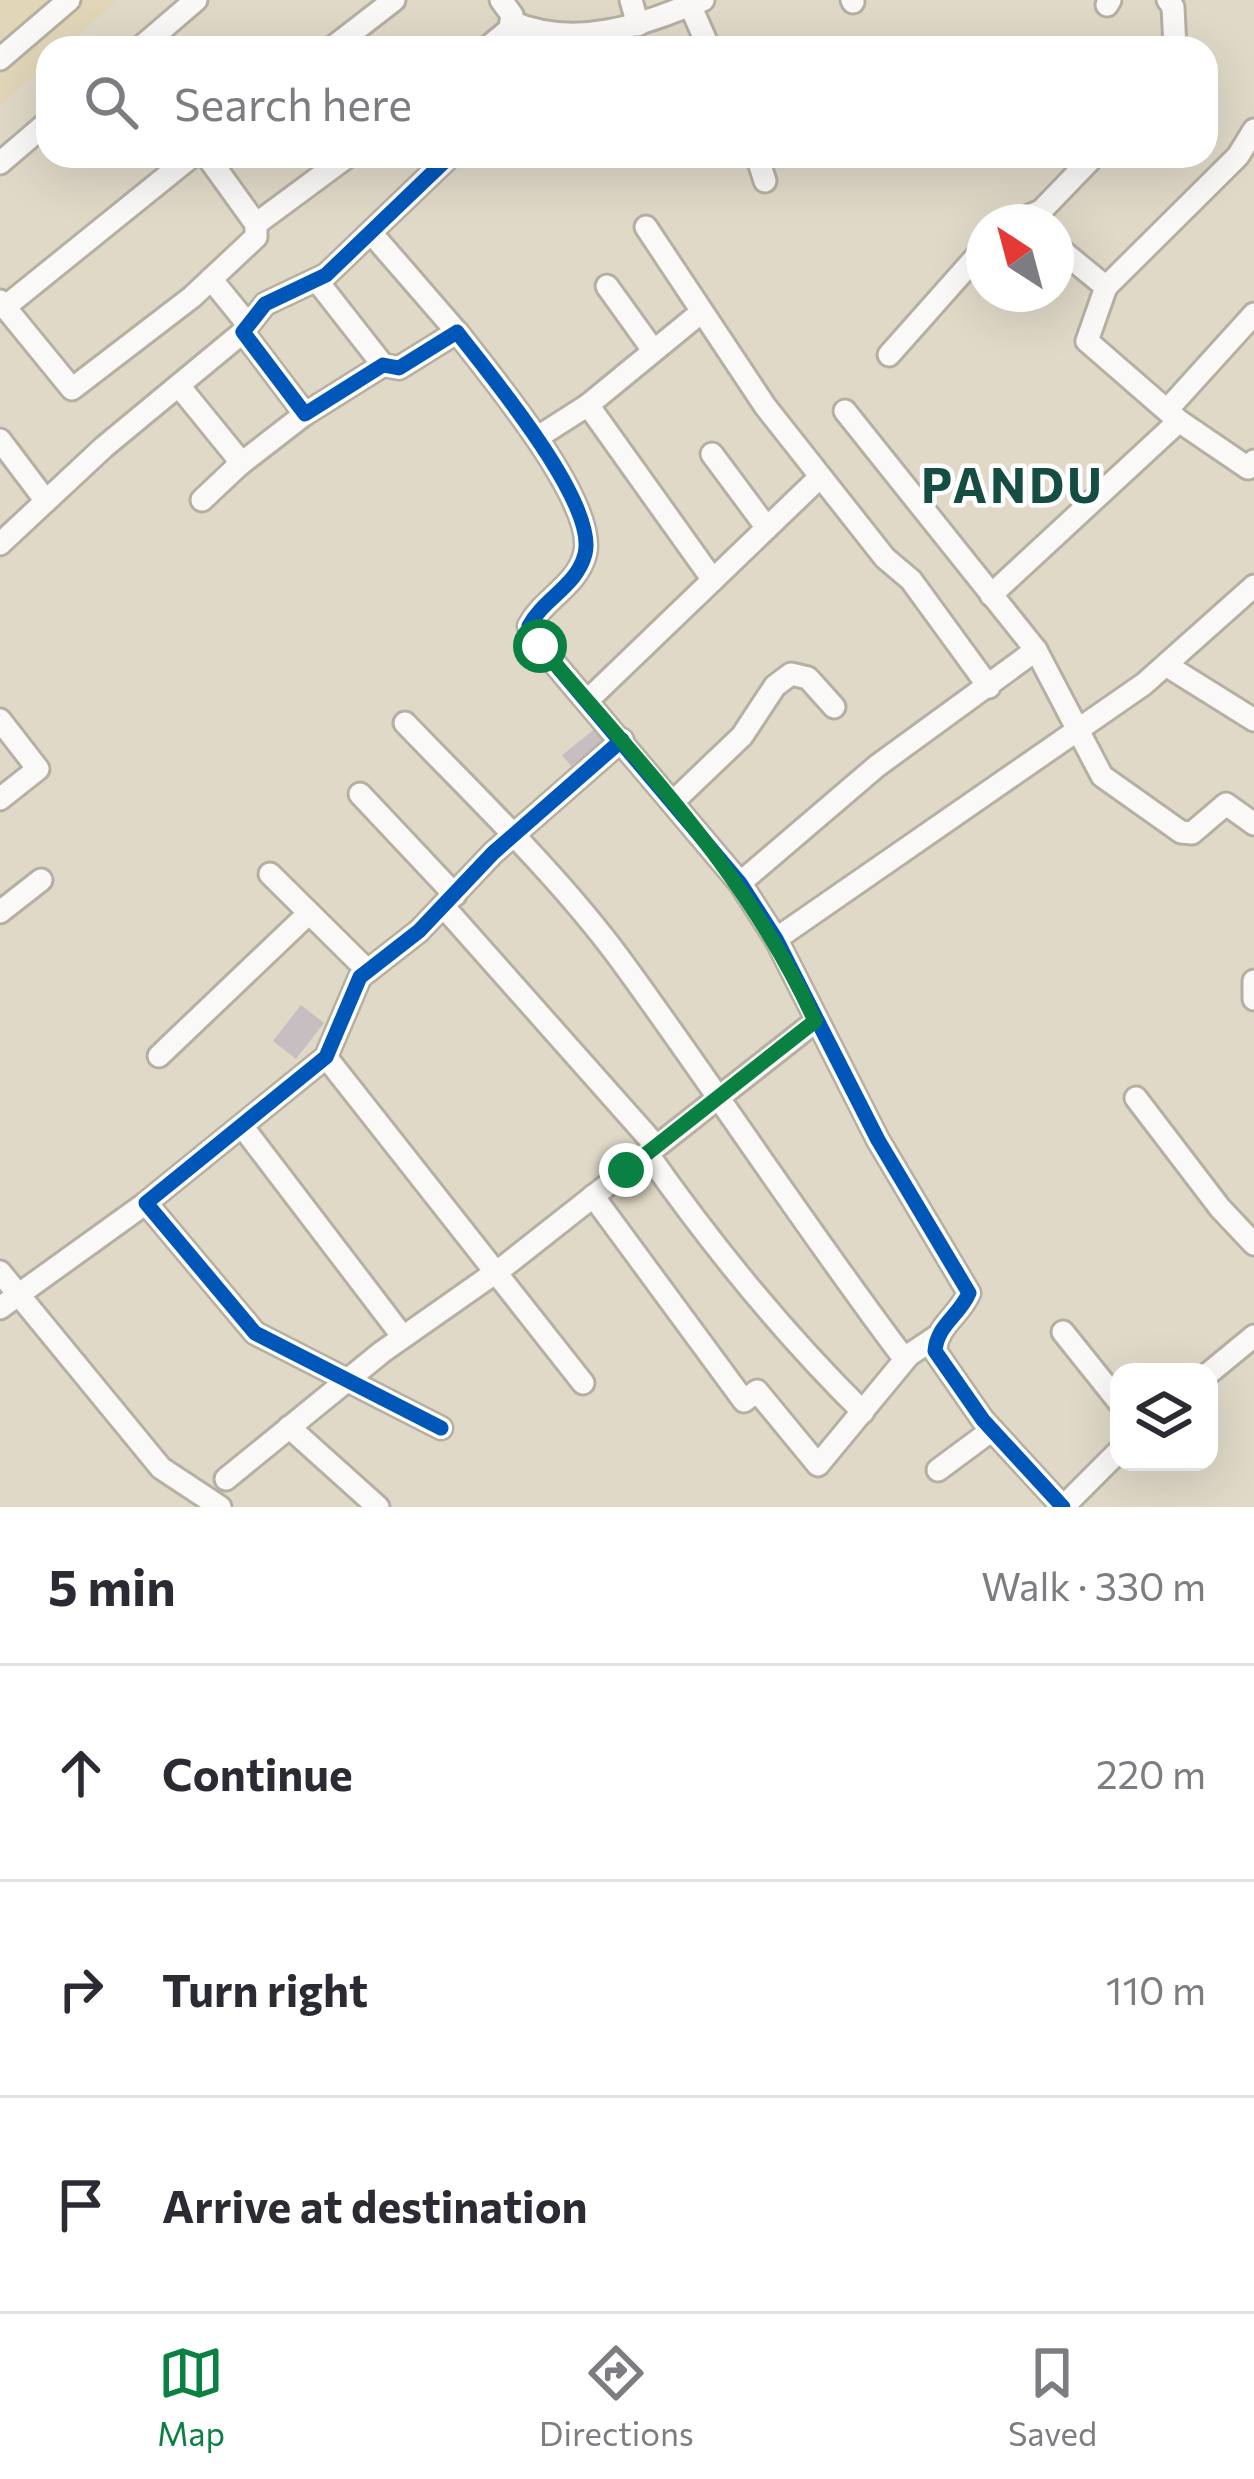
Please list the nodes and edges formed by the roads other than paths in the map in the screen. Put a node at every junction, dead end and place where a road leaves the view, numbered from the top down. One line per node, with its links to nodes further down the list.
1 (68, 0): 15 (street)
2 (196, 0): 10 (street)
3 (394, 0): 11 (street)
4 (501, 0): 8 (street)
5 (632, 0): 9 (street)
6 (1168, 0): 14 (street)
7 (696, 3): 9 (street); 13 (street)
8 (511, 22): 9 (street); 12 (street)
9 (638, 25)
10 (154, 36)
11 (348, 36)
12 (502, 36)
13 (706, 36)
14 (1174, 36)
15 (0, 59)
16 (1254, 130): 18 (street)
17 (36, 132): 19 (street)
18 (1246, 151): 36 (street)
19 (0, 163)
20 (177, 168): 37 (street)
21 (216, 168): 28 (street)
22 (332, 168): 28 (street)
23 (438, 168): 30 (street)
24 (760, 168): 26 (street)
25 (1083, 168): 27 (street)
26 (764, 181)
27 (1049, 204)
28 (256, 224): 33 (street)
29 (646, 227): 38 (street)
30 (374, 235): 34 (street); 41 (street)
31 (1074, 260): 36 (street)
32 (966, 268): 43 (street)
33 (211, 279): 37 (street); 40 (street)
34 (318, 282): 40 (street); 44 (street)
35 (608, 286): 42 (street)
36 (1106, 286): 49 (street)
37 (3, 304)
38 (699, 314): 42 (street); 55 (street)
39 (1254, 314): 49 (street)
40 (244, 327): 45 (street); 48 (street)
41 (457, 332): 44 (street); 50 (street)
42 (653, 350): 46 (street)
43 (889, 355)
44 (382, 364): 48 (street)
45 (178, 386): 54 (street); 57 (street)
46 (588, 404): 50 (street); 60 (street)
47 (845, 411): 62 (street)
48 (304, 414): 54 (street)
49 (1173, 416): 53 (street); 62 (street)
50 (538, 437): 66 (street)
51 (0, 440): 57 (street)
52 (712, 454): 58 (street)
53 (1254, 461)
54 (238, 466): 56 (street)
55 (820, 477): 58 (street); 65 (street)
56 (202, 500)
57 (46, 501): 59 (street)
58 (767, 528): 60 (street)
59 (0, 544)
60 (713, 580): 66 (street)
61 (1254, 586): 64 (street)
62 (991, 595): 63 (street)
63 (1036, 650): 65 (street); 71 (street)
64 (1166, 665): 69 (street); 71 (street)
65 (989, 687): 80 (street)
66 (587, 701): 72 (street)
67 (834, 706): 75 (street)
68 (0, 720): 74 (street)
69 (1254, 720)
70 (406, 723): 77 (street)
71 (1080, 729): 76 (street); 84 (street)
72 (622, 740): 75 (street); 77 (street)
73 (360, 794): 81 (street)
74 (0, 799)
75 (675, 800): 80 (street)
76 (1254, 824)
77 (513, 836): 81 (street); 92 (street)
78 (270, 874): 83 (street)
79 (41, 880): 82 (street)
80 (740, 883): 84 (street)
81 (450, 901): 85 (street); 94 (street)
82 (0, 912)
83 (309, 913): 85 (street); 89 (street)
84 (776, 939): 88 (street)
85 (368, 971): 90 (street)
86 (1254, 981): 87 (street)
87 (1254, 999)
88 (815, 1021): 92 (street); 104 (street)
89 (159, 1056)
90 (326, 1057): 93 (street); 98 (street)
91 (1136, 1098): 97 (street)
92 (714, 1099): 94 (street); 105 (street)
93 (242, 1126): 96 (street); 103 (street)
94 (652, 1149): 95 (street); 110 (street)
95 (593, 1196): 98 (street); 110 (street)
96 (146, 1203): 100 (street); 107 (street)
97 (1254, 1244)
98 (499, 1270): 103 (street); 108 (street)
99 (0, 1272): 100 (street)
100 (9, 1301): 117 (street)
101 (1063, 1332): 109 (street)
102 (1254, 1336): 106 (street)
103 (403, 1337): 107 (street)
104 (936, 1337): 105 (street); 113 (street)
105 (908, 1355): 110 (street)
106 (1218, 1366)
107 (350, 1378): 111 (street); 112 (street)
108 (583, 1383)
109 (1110, 1391)
110 (863, 1412)
111 (289, 1427): 116 (street); 118 (street)
112 (441, 1428)
113 (992, 1430): 114 (street); 115 (street)
114 (1110, 1460)
115 (938, 1470)
116 (226, 1479)
117 (220, 1507)
118 (378, 1507)

